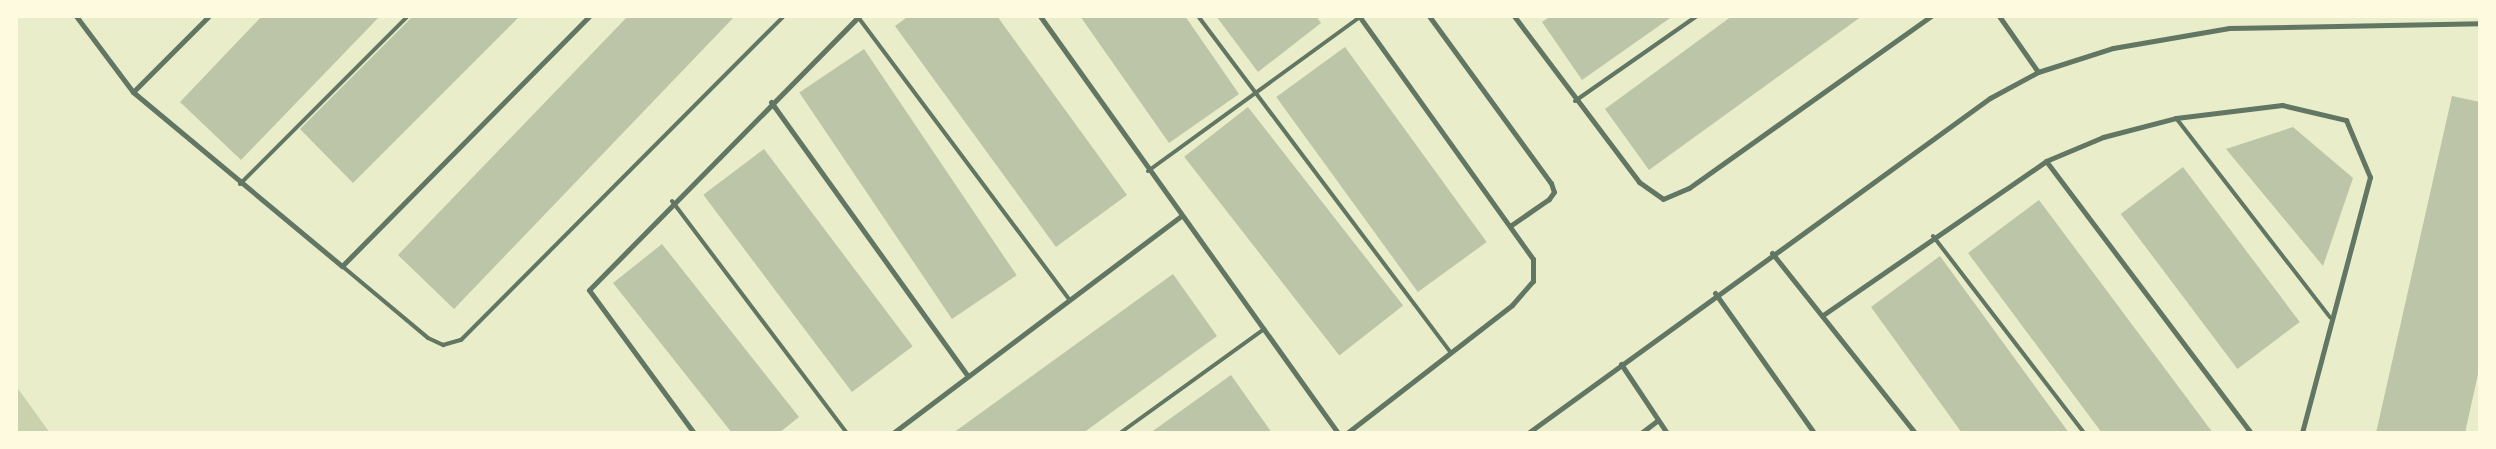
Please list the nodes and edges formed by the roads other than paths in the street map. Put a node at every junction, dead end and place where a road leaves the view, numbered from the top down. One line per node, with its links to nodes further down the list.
1 (76, 16): 19 (street)
2 (209, 16): 19 (street)
3 (408, 16): 26 (lane)
4 (590, 16): 32 (street)
5 (775, 16): 16 (lane)
6 (784, 16): 16 (lane)
7 (858, 16): 22 (street); 34 (lane)
8 (1040, 16): 25 (street)
9 (1198, 16): 20 (lane)
10 (1360, 16): 20 (lane); 29 (street)
11 (1429, 16): 29 (street)
12 (1514, 16): 21 (street)
13 (1697, 16): 21 (lane)
14 (1931, 16): 21 (street)
15 (1999, 16): 18 (street)
16 (780, 21): 32 (lane)
17 (2480, 23): 18 (street)
18 (2038, 72): 31 (street)
19 (133, 92): 26 (street)
20 (1256, 93): 25 (lane); 38 (lane)
21 (1575, 101)
22 (771, 102): 27 (street); 40 (street)
23 (2176, 118): 24 (street); 36 (lane); 36 (street)
24 (2046, 161): 30 (street); 54 (street)
25 (1148, 171): 28 (street)
26 (240, 184): 32 (street)
27 (672, 201): 42 (street); 43 (lane)
28 (1180, 218): 34 (street); 37 (street)
29 (1510, 226): 38 (street)
30 (1933, 236): 35 (street); 53 (lane)
31 (1772, 253): 33 (street); 35 (street)
32 (342, 266)
33 (1715, 293): 39 (street); 51 (street)
34 (1070, 300): 40 (street)
35 (1823, 315): 52 (street)
36 (2330, 317): 55 (street)
37 (1264, 329): 45 (lane); 46 (street)
38 (1451, 353): 47 (street)
39 (1621, 364): 41 (street); 48 (street)
40 (968, 376): 44 (street)
41 (1658, 420): 49 (street); 50 (street)
42 (694, 433)
43 (847, 433)
44 (892, 433)
45 (1120, 433)
46 (1338, 433)
47 (1347, 433)
48 (1528, 433)
49 (1641, 433)
50 (1667, 433)
51 (1814, 433)
52 (1915, 433)
53 (2084, 433)
54 (2252, 433)
55 (2302, 433)

